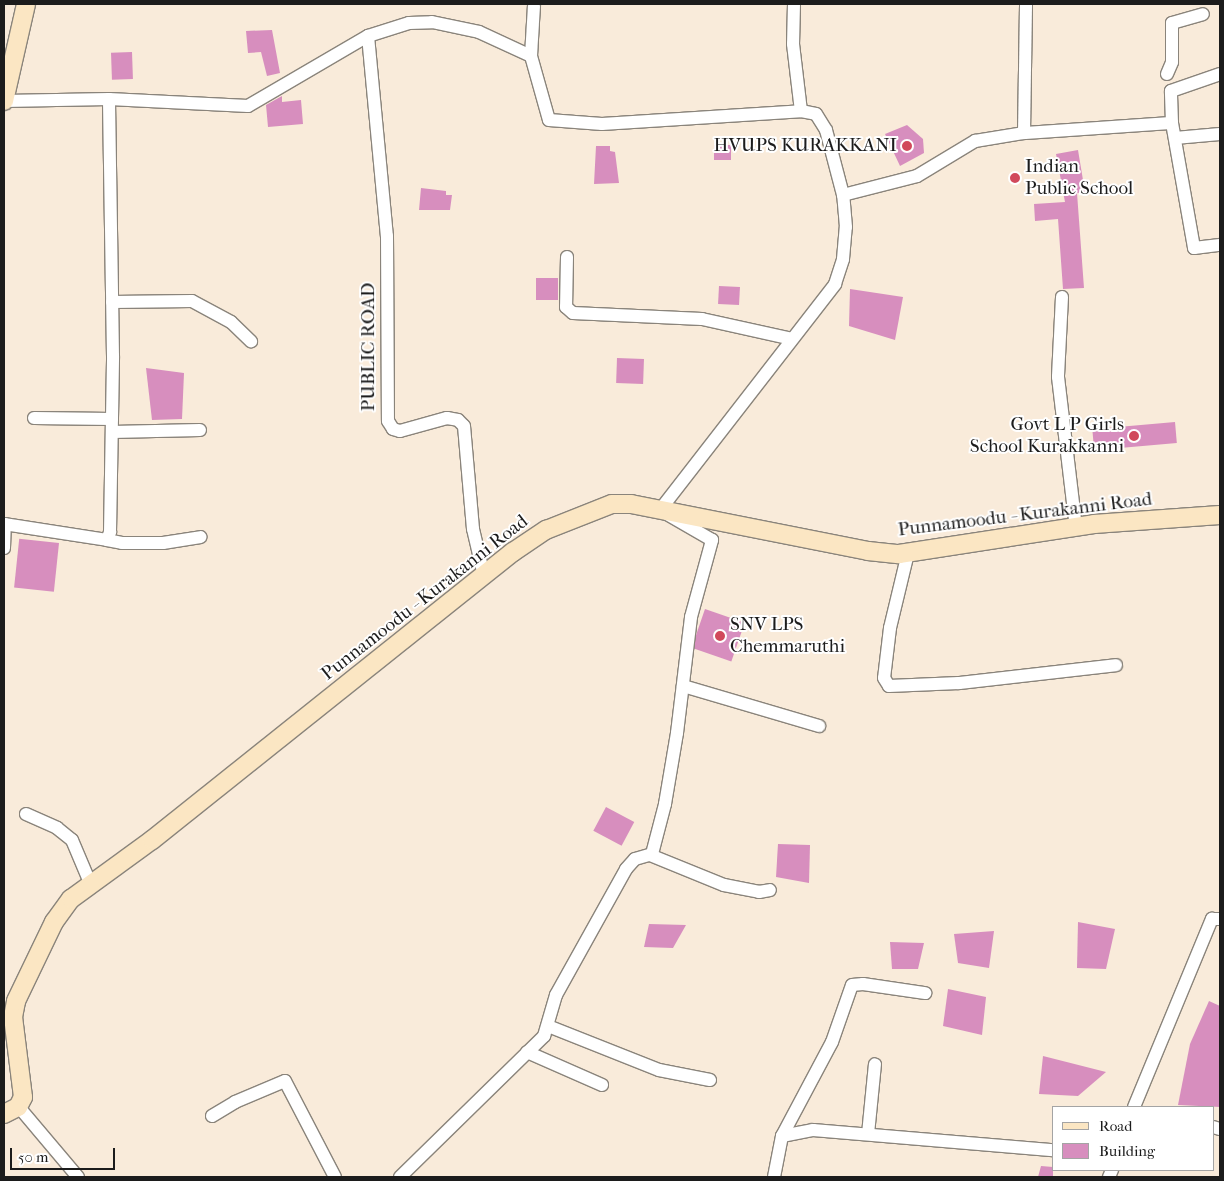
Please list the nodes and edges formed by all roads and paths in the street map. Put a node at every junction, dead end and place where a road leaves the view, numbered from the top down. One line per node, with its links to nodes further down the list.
1 (26, 4): 11 (main road)
2 (794, 4): 12 (street)
3 (1026, 4): 14 (street)
4 (534, 6): 7 (street)
5 (1203, 14): 9 (street)
6 (368, 36): 7 (street); 10 (street); 35 (street, PUBLIC ROAD)
7 (531, 56): 12 (street)
8 (1220, 74): 9 (street)
9 (1171, 91): 13 (street)
10 (109, 100): 11 (street); 21 (street)
11 (4, 101)
12 (801, 111): 17 (street)
13 (1172, 123): 14 (street); 16 (street)
14 (1024, 132): 17 (street)
15 (1220, 134): 16 (street)
16 (1175, 138): 18 (street)
17 (843, 195): 22 (street)
18 (1220, 245)
19 (567, 256): 22 (street)
20 (1062, 297): 30 (street)
21 (112, 302): 23 (street); 25 (street)
22 (792, 339): 27 (street)
23 (250, 341)
24 (34, 418): 25 (street)
25 (112, 426): 26 (street); 32 (street)
26 (200, 430)
27 (660, 510): 34 (main road, Punnamoodu - Kurakanni Road); 35 (main road, Punnamoodu - Kurakanni Road); 37 (street)
28 (1220, 515): 30 (main road, Punnamoodu - Kurakanni Road)
29 (4, 524): 32 (street); 33 (street)
30 (1076, 527): 34 (main road, Punnamoodu - Kurakanni Road)
31 (201, 537): 32 (street)
32 (107, 540)
33 (4, 548)
34 (908, 553): 36 (street)
35 (484, 576): 41 (main road, Punnamoodu - Kurakanni Road)
36 (1116, 665)
37 (683, 686): 38 (street); 40 (street)
38 (819, 726)
39 (26, 814): 41 (street)
40 (650, 855): 42 (street); 46 (street)
41 (91, 885): 45 (main road, Punnamoodu - Kurakanni Road)
42 (770, 890)
43 (1220, 919): 51 (street)
44 (926, 993): 55 (street)
45 (9, 1006): 52 (main road, Punnamoodu - Kurakanni Road)
46 (548, 1026): 47 (street); 49 (street)
47 (527, 1052): 50 (street); 59 (street)
48 (875, 1064): 54 (street)
49 (710, 1080)
50 (602, 1085)
51 (1138, 1106)
52 (11, 1110): 57 (street)
53 (212, 1116): 58 (street)
54 (868, 1134): 55 (street); 56 (street)
55 (782, 1136): 60 (street)
56 (1052, 1150)
57 (78, 1177)
58 (335, 1177)
59 (400, 1177)
60 (774, 1177)

